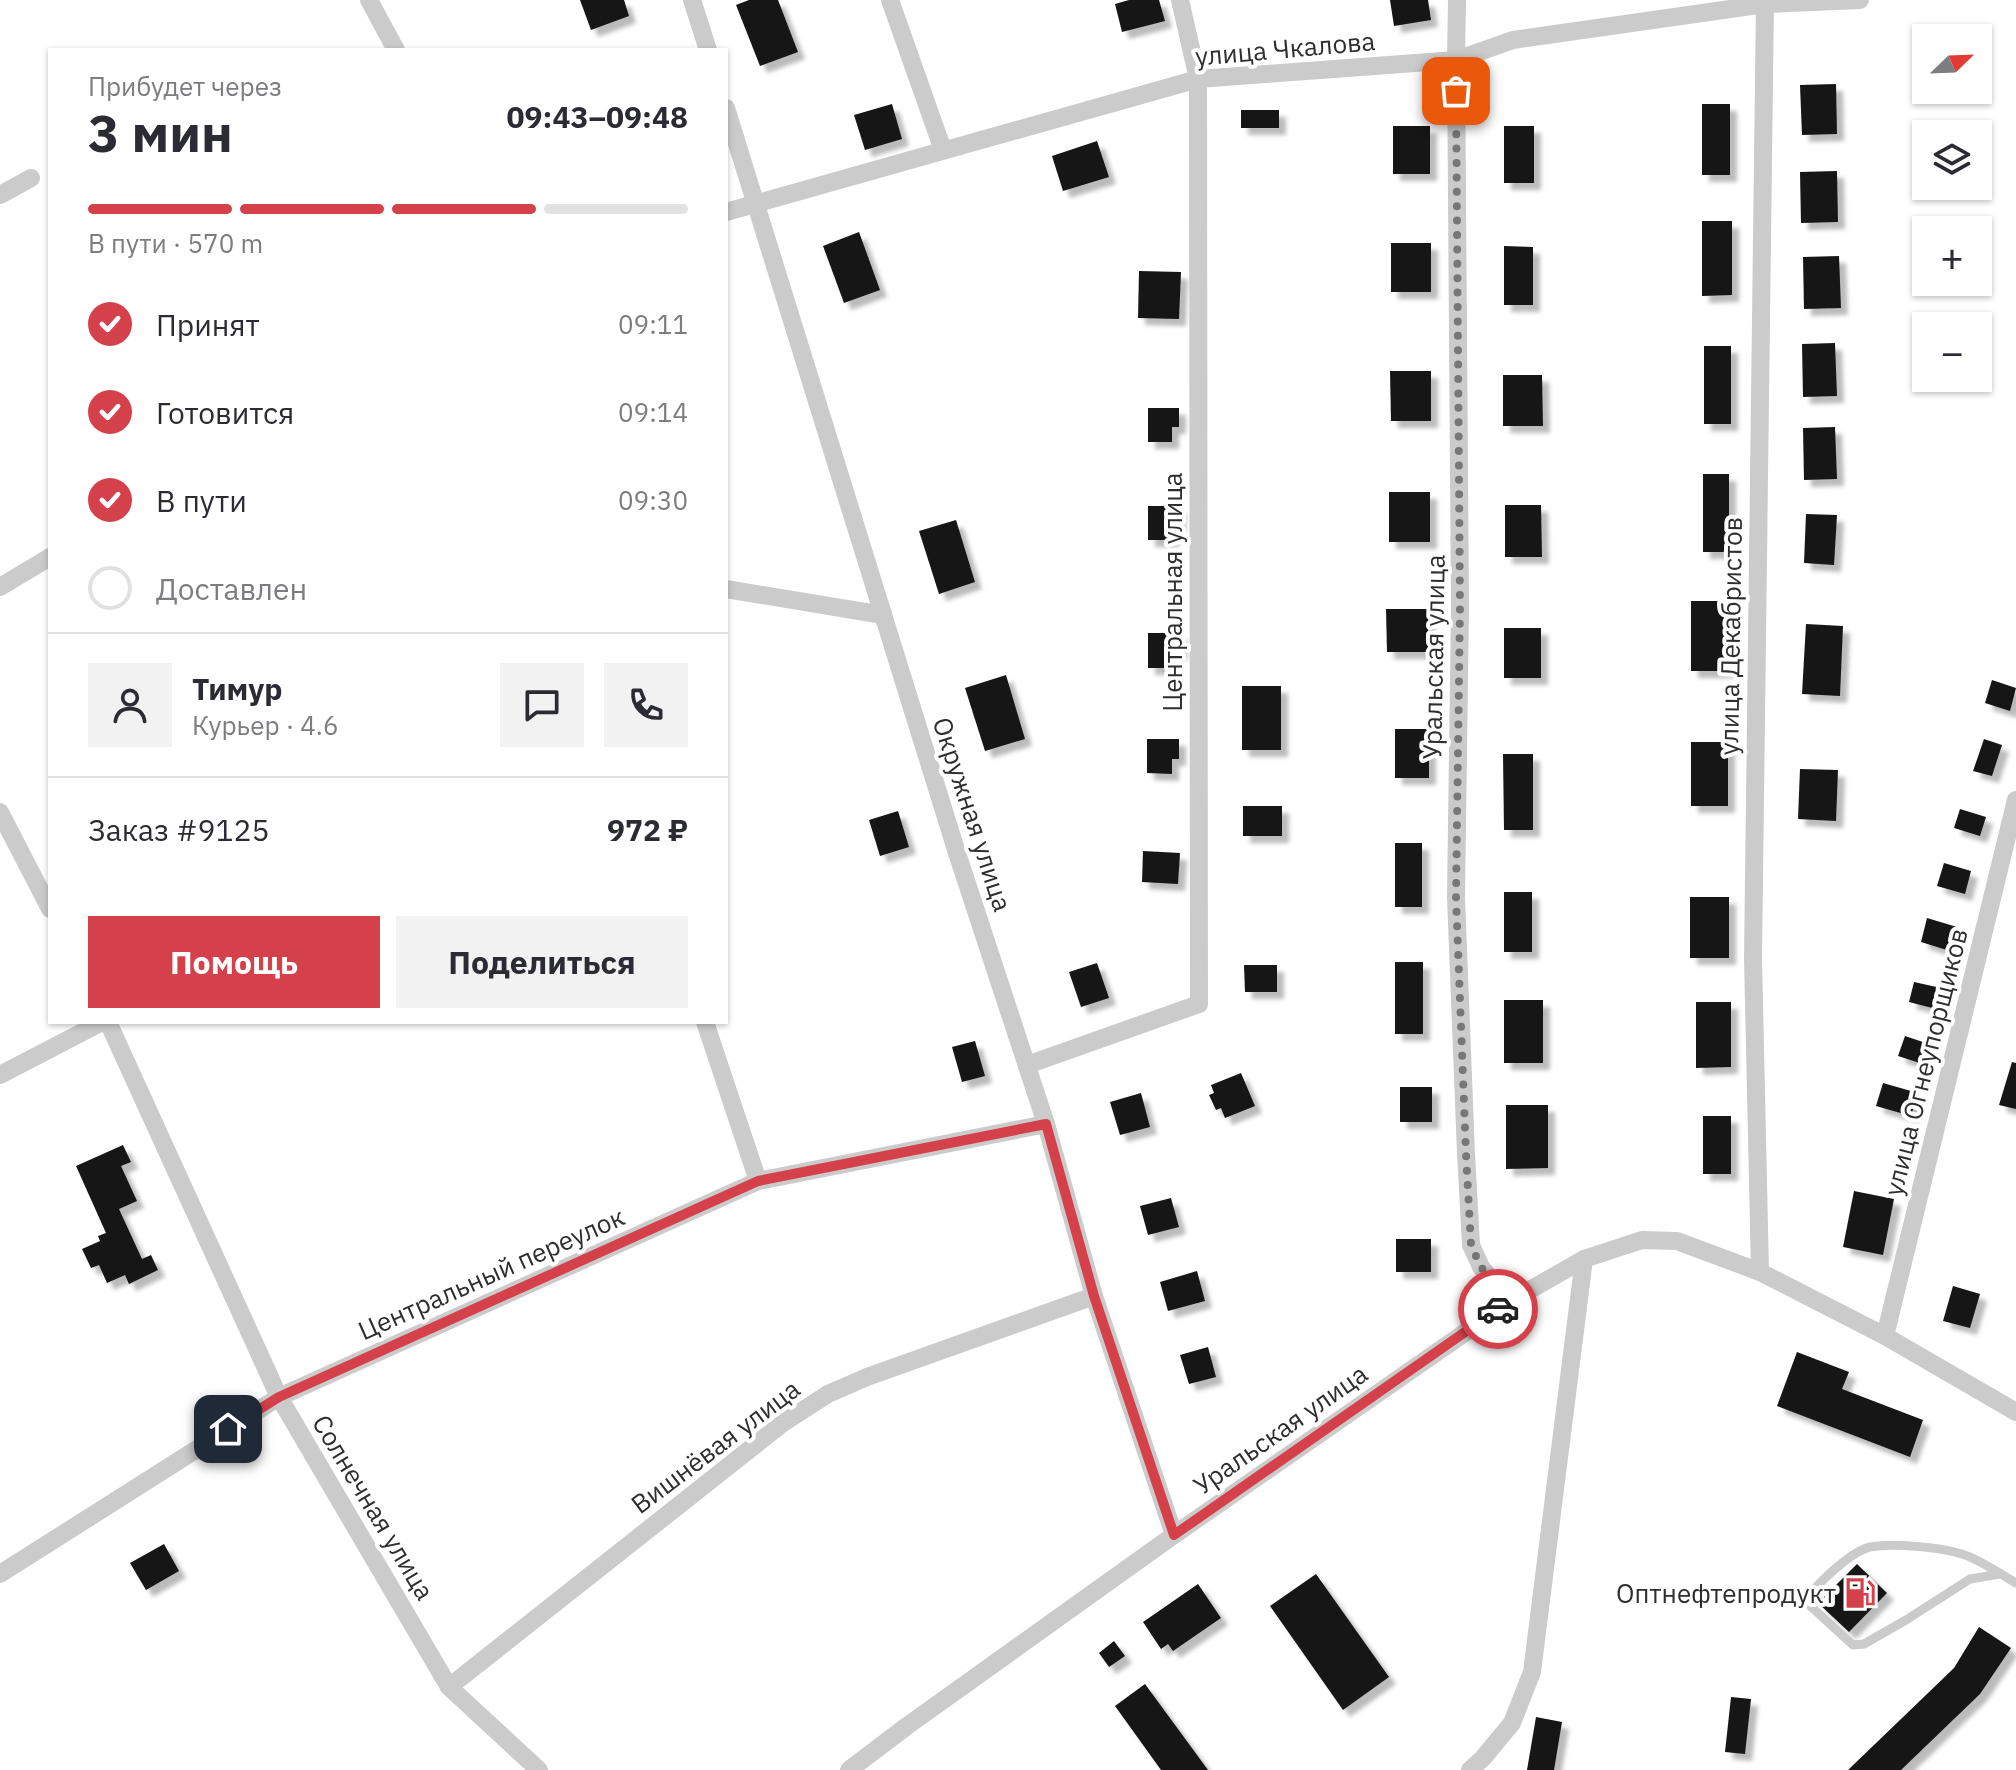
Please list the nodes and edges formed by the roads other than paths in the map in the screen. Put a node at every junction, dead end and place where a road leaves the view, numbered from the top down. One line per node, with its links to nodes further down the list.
1 (369, 0): 8 (street)
2 (692, 0): 9 (street)
3 (890, 0): 13 (street)
4 (1180, 0): 11 (street, Центральная улица)
5 (1457, 0): 10 (street, Уральская улица)
6 (1860, 0): 7 (street, улица Чкалова)
7 (1765, 2): 10 (street, улица Чкалова); 33 (street, улица Декабристов)
8 (395, 48)
9 (707, 48)
10 (1456, 60): 11 (street, улица Чкалова); 35 (street, Уральская улица)
11 (1198, 79): 13 (street, улица Чкалова); 28 (street, Центральная улица)
12 (728, 114): 16 (street, Окружная улица)
13 (943, 150): 16 (street, улица Чкалова)
14 (31, 178): 15 (street)
15 (0, 195)
16 (756, 205): 17 (street, улица Чкалова); 21 (street, Окружная улица)
17 (728, 212)
18 (48, 558): 19 (street)
19 (0, 587)
20 (728, 589): 21 (street)
21 (883, 615): 28 (street, Окружная улица)
22 (2016, 800): 36 (street, улица Огнеупорщиков)
23 (0, 812): 24 (street)
24 (48, 905)
25 (101, 1024): 29 (street)
26 (106, 1024): 37 (street, Солнечная улица)
27 (706, 1024): 31 (street)
28 (1027, 1065): 30 (street, Окружная улица)
29 (0, 1075)
30 (1046, 1124): 31 (street, Центральный переулок); 34 (street, Окружная улица)
31 (758, 1181): 37 (street, Центральный переулок)
32 (1584, 1259): 33 (street, Уральская улица); 35 (street, Уральская улица); 46 (street)
33 (1760, 1272): 36 (street, Уральская улица)
34 (1094, 1296): 39 (street, Окружная улица); 43 (street, Вишнёвая улица)
35 (1509, 1302): 39 (street, Уральская улица)
36 (1885, 1336): 38 (street, Уральская улица)
37 (279, 1397): 40 (street, Центральный переулок); 43 (street, Солнечная улица)
38 (2016, 1412)
39 (1174, 1535): 45 (street, Уральская улица)
40 (0, 1574)
41 (2000, 1574): 41 (lane); 42 (lane)
42 (2016, 1583)
43 (449, 1687): 44 (street, Солнечная улица)
44 (539, 1770)
45 (849, 1770)
46 (1470, 1770)

